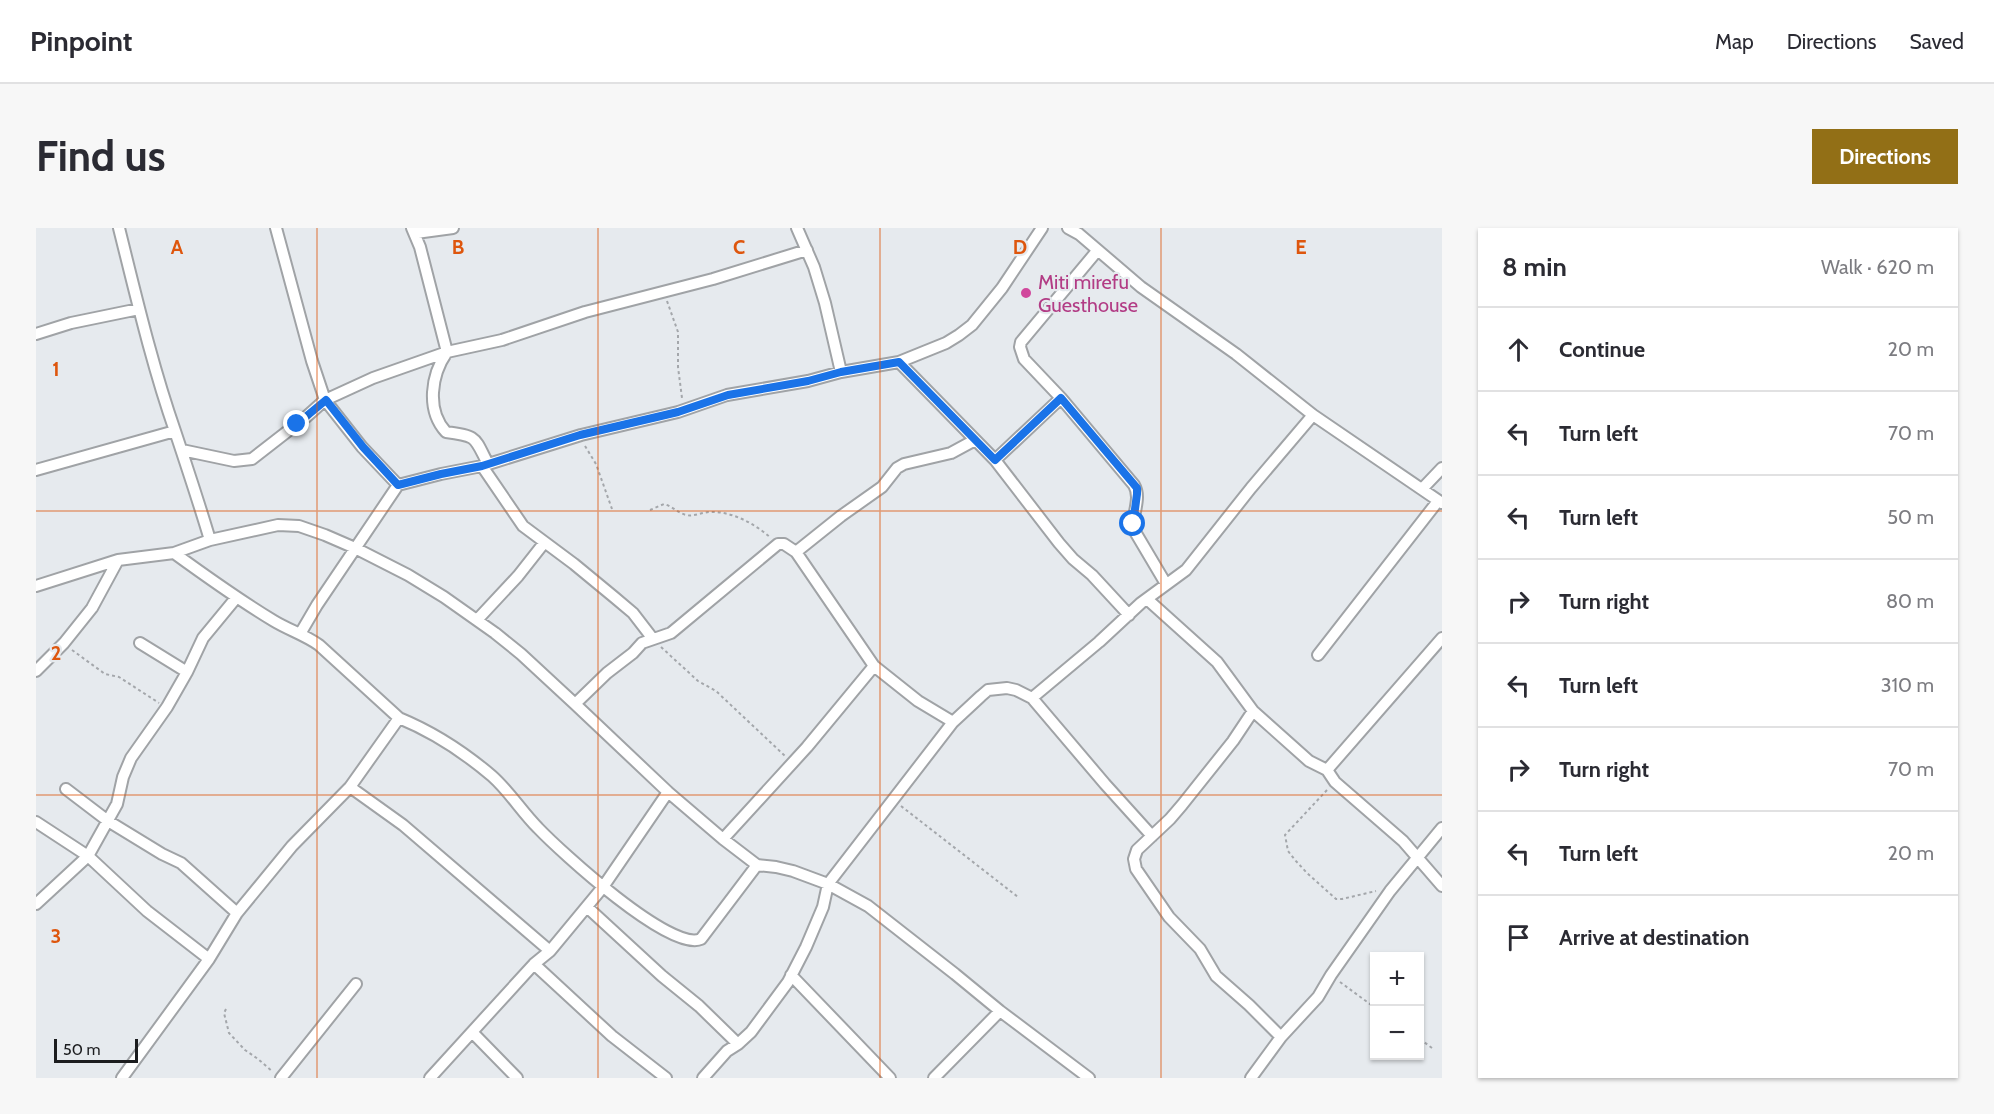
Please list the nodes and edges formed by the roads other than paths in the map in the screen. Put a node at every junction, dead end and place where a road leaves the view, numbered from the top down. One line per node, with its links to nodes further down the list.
1 (119, 228): 11 (street)
2 (276, 228): 17 (street)
3 (453, 228): 7 (street)
4 (797, 228): 9 (street)
5 (1042, 228): 14 (street)
6 (1068, 228): 8 (street)
7 (414, 231): 13 (street)
8 (1080, 231): 10 (street)
9 (807, 250): 13 (street); 15 (street)
10 (1097, 251): 16 (street); 18 (street)
11 (139, 309): 12 (street); 19 (street)
12 (36, 334)
13 (447, 352): 17 (street); 23 (street)
14 (899, 362): 15 (street); 20 (street)
15 (841, 372): 23 (street)
16 (1061, 398): 22 (street); 35 (street)
17 (326, 400): 21 (street); 26 (street)
18 (1313, 415): 27 (street); 35 (street)
19 (175, 431): 21 (street); 25 (street)
20 (975, 440): 22 (street); 32 (street)
21 (182, 450): 29 (street)
22 (995, 460): 39 (street)
23 (485, 465): 26 (street); 30 (street)
24 (1442, 468): 27 (street)
25 (36, 470)
26 (398, 485): 31 (street)
27 (1422, 489): 28 (street)
28 (1440, 502): 45 (street)
29 (210, 540): 31 (street); 33 (street)
30 (544, 543): 40 (street); 43 (street)
31 (355, 548): 40 (street); 41 (street)
32 (796, 552): 43 (street); 46 (street)
33 (174, 553): 34 (street); 37 (street)
34 (118, 560): 36 (street); 47 (street)
35 (1166, 584): 38 (street)
36 (36, 586)
37 (236, 598): 41 (street); 48 (street)
38 (1147, 598): 39 (street); 51 (street)
39 (1129, 615): 49 (street)
40 (477, 620): 50 (street)
41 (300, 634): 52 (street)
42 (1442, 638): 54 (street)
43 (653, 639): 50 (street)
44 (140, 643): 48 (street)
45 (1318, 654)
46 (874, 666): 53 (street); 62 (street)
47 (36, 671)
48 (187, 672): 58 (street)
49 (1032, 698): 53 (street); 61 (street)
50 (576, 704): 57 (street)
51 (1253, 711): 54 (street); 61 (street)
52 (399, 718): 55 (street); 68 (street)
53 (953, 722): 66 (street)
54 (1327, 770): 64 (street)
55 (350, 787): 71 (street); 72 (street)
56 (66, 789): 58 (street)
57 (668, 792): 62 (street); 68 (street)
58 (108, 821): 63 (street); 71 (street)
59 (36, 822): 63 (street)
60 (1442, 828): 64 (street)
61 (1152, 836): 79 (street)
62 (723, 839): 65 (street)
63 (88, 856): 69 (street); 73 (street)
64 (1417, 858): 67 (street); 79 (street)
65 (757, 865): 66 (street); 68 (street)
66 (828, 884): 75 (street); 77 (street)
67 (1442, 886)
68 (603, 887): 70 (street)
69 (36, 904)
70 (587, 907): 72 (street); 80 (street)
71 (237, 913): 73 (street)
72 (550, 951): 74 (street)
73 (208, 959): 82 (street)
74 (534, 964): 78 (street); 85 (street)
75 (791, 975): 80 (street); 87 (street)
76 (356, 984): 81 (street)
77 (1000, 1011): 88 (street); 89 (street)
78 (472, 1032): 83 (street); 84 (street)
79 (1281, 1037): 90 (street)
80 (738, 1044): 86 (street)
81 (278, 1076)
82 (122, 1078)
83 (430, 1078)
84 (517, 1078)
85 (666, 1078)
86 (703, 1078)
87 (890, 1078)
88 (934, 1078)
89 (1089, 1078)
90 (1251, 1078)

